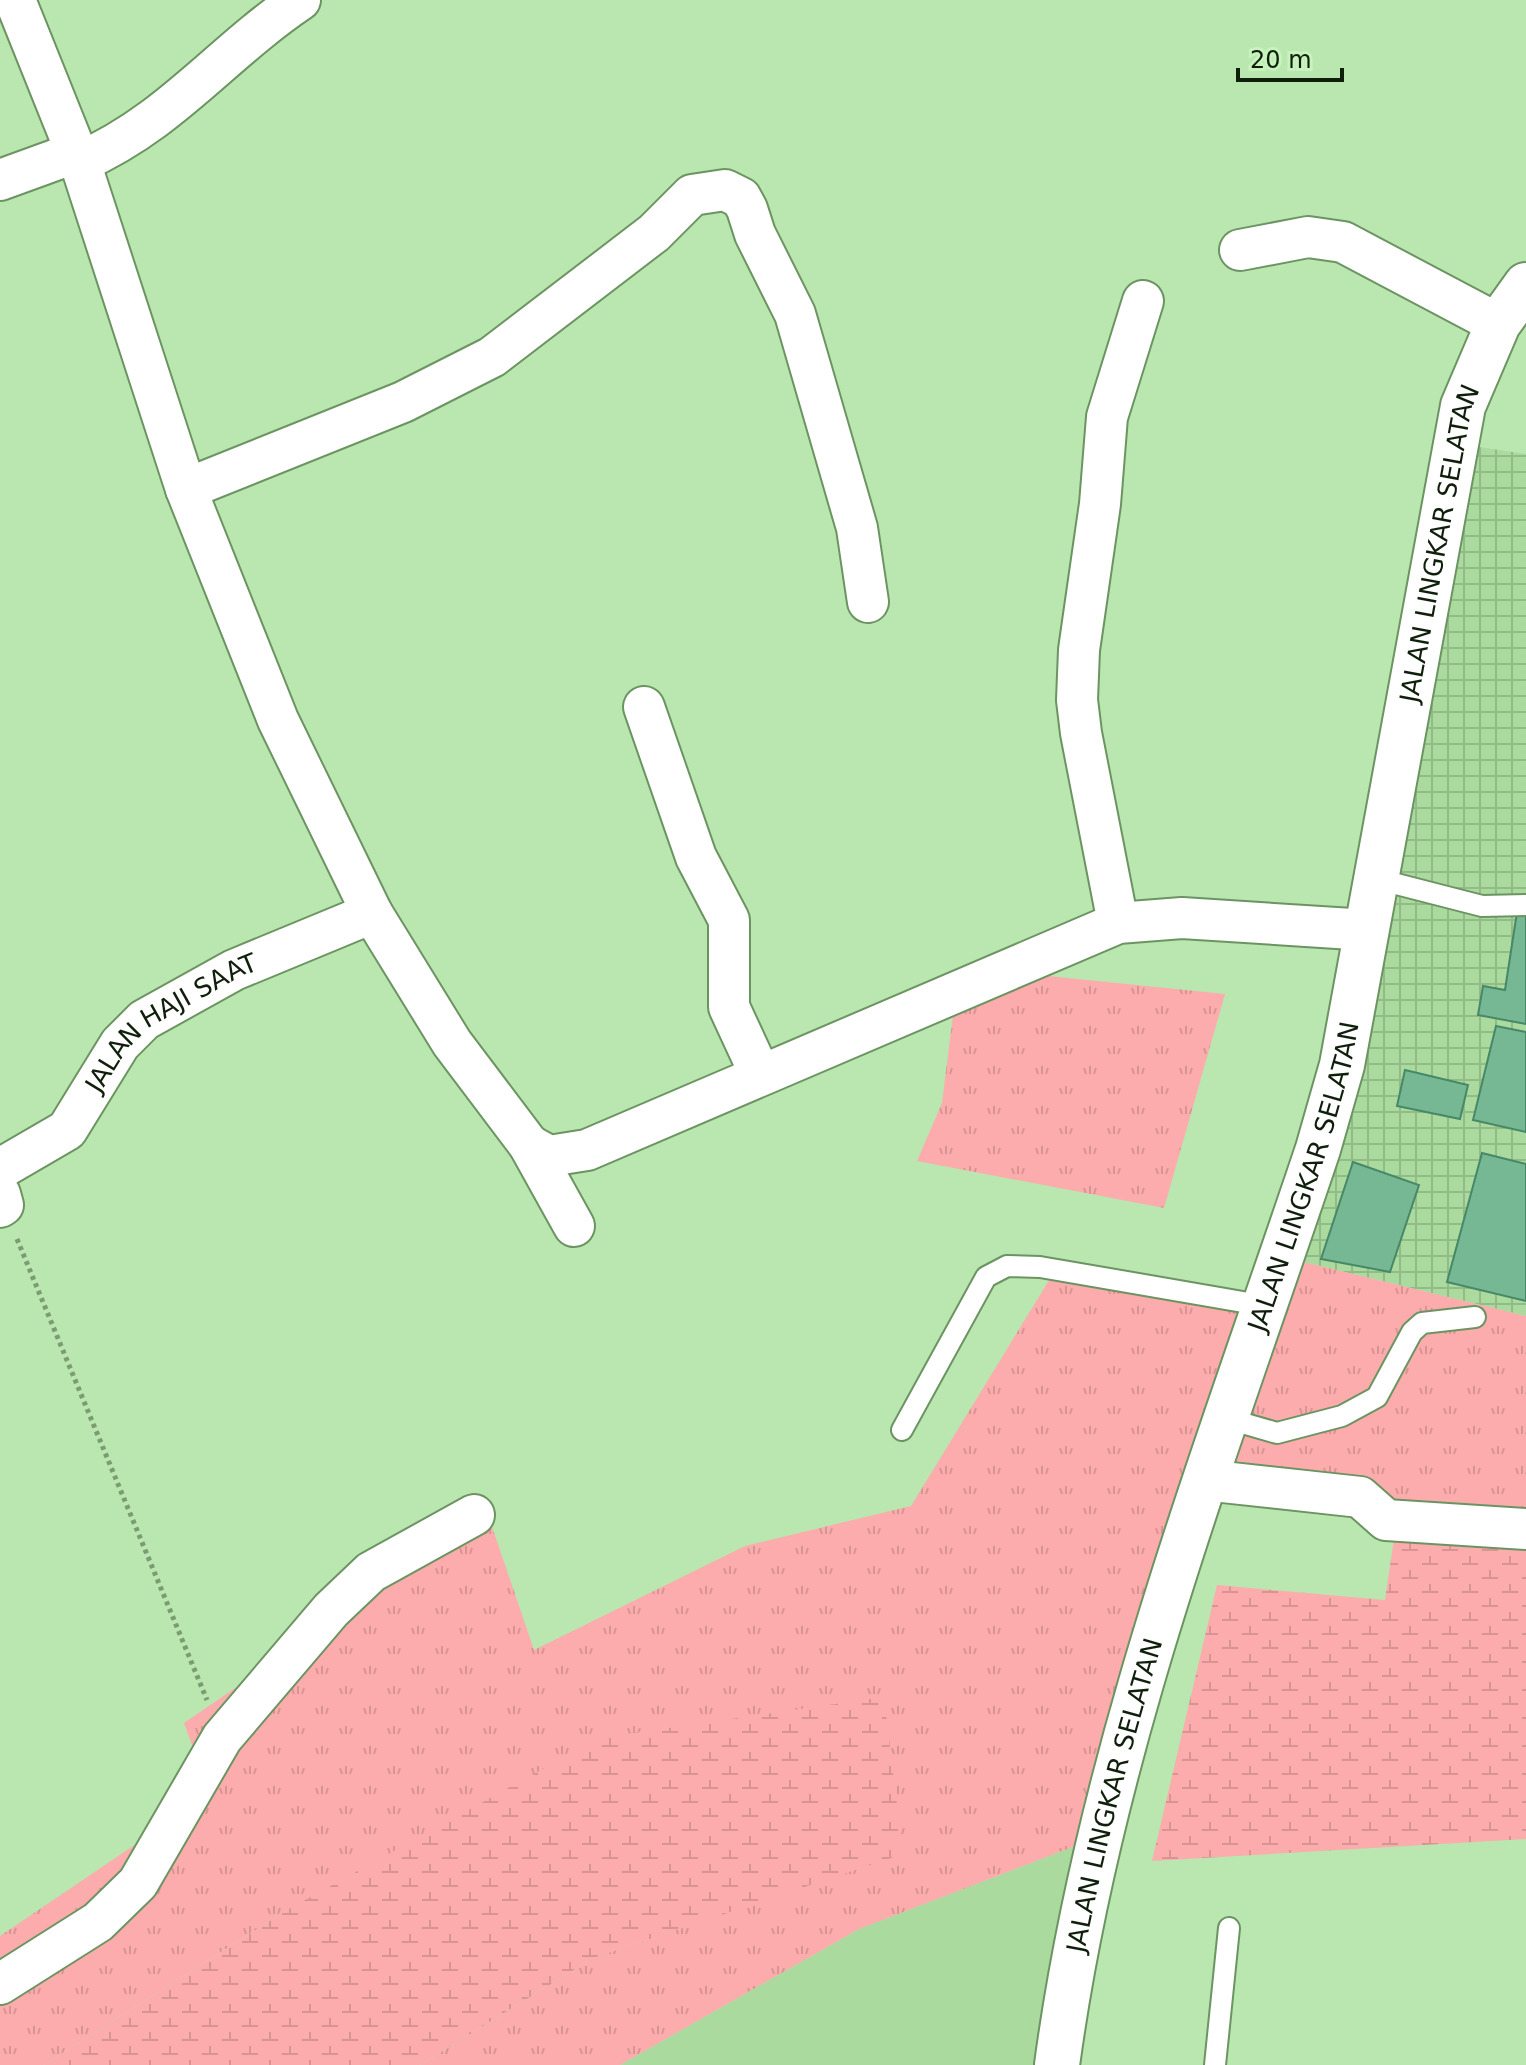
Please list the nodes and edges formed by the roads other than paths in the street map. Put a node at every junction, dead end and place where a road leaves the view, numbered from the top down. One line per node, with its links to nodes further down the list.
1 (15, 0): 3 (street)
2 (300, 0): 3 (street)
3 (78, 157): 4 (street); 9 (street)
4 (0, 180)
5 (1240, 250): 8 (street)
6 (1526, 285): 8 (main road, JALAN LINGKAR SELATAN)
7 (1143, 301): 15 (street)
8 (1498, 324): 12 (main road, JALAN LINGKAR SELATAN)
9 (186, 489): 10 (street); 14 (street)
10 (868, 602)
11 (644, 707): 17 (street)
12 (1377, 879): 13 (lane); 16 (main road, JALAN LINGKAR SELATAN)
13 (1526, 905)
14 (372, 913): 18 (street); 19 (street, JALAN HAJI SAAT)
15 (1118, 923): 16 (street); 17 (street)
16 (1368, 930): 21 (main road, JALAN LINGKAR SELATAN)
17 (760, 1074): 18 (street)
18 (529, 1145): 20 (street)
19 (1, 1194)
20 (574, 1226)
21 (1266, 1306): 23 (main road, JALAN LINGKAR SELATAN); 24 (lane)
22 (1475, 1317): 23 (lane)
23 (1225, 1418): 25 (main road, JALAN LINGKAR SELATAN)
24 (902, 1430)
25 (1204, 1480): 27 (street); 30 (main road, JALAN LINGKAR SELATAN)
26 (474, 1515): 29 (street)
27 (1526, 1529)
28 (1229, 1928): 31 (lane)
29 (0, 1984)
30 (1057, 2065)
31 (1215, 2065)

